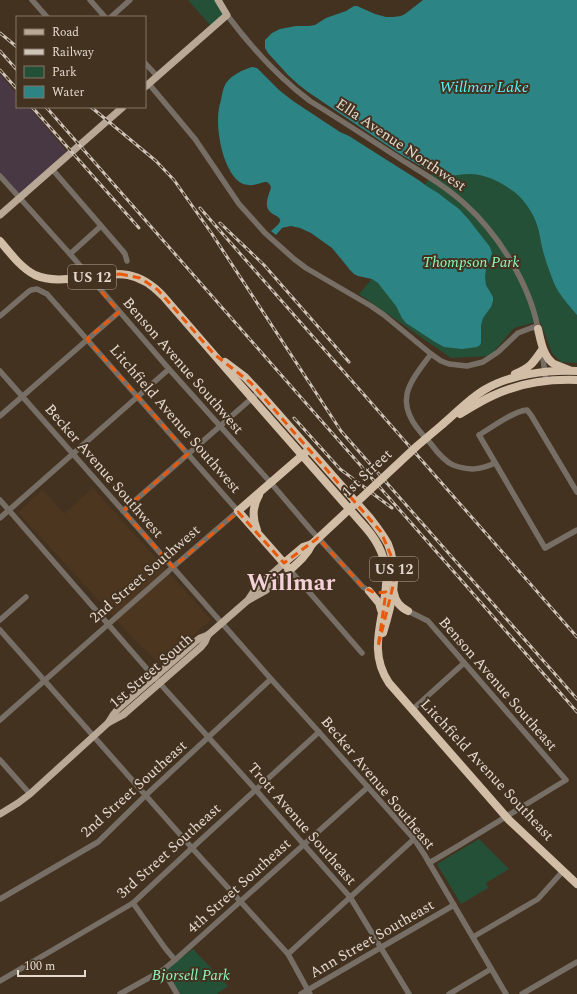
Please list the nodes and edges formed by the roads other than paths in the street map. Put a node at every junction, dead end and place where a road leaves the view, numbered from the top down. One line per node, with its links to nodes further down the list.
1 (32, 0): 6 (street)
2 (90, 0): 7 (street)
3 (130, 0): 8 (street)
4 (218, 0): 5 (main road, Ella Avenue Northwest)
5 (227, 15): 10 (main road); 24 (street, Ella Avenue Northwest)
6 (46, 16)
7 (104, 16)
8 (112, 16)
9 (146, 63): 10 (street)
10 (157, 76): 11 (main road)
11 (147, 86): 28 (street)
12 (122, 108): 13 (main road)
13 (52, 170): 15 (main road); 17 (street)
14 (0, 176): 15 (street, Benson Avenue Southwest)
15 (19, 198): 16 (main road); 19 (street, Benson Avenue Southwest)
16 (0, 215)
17 (101, 226): 19 (street); 20 (street)
18 (0, 241): 21 (highway, US 12)
19 (70, 254): 21 (street, Benson Avenue Southwest)
20 (127, 261)
21 (89, 277): 22 (street, Benson Avenue Southwest); 27 (highway, US 12)
22 (119, 312): 25 (street); 29 (street, Benson Avenue Southwest)
23 (0, 316): 25 (street, Litchfield Avenue Southwest)
24 (538, 328): 26 (street, Ella Avenue Northwest); 28 (street); 31 (highway)
25 (87, 340): 37 (street); 38 (street, Litchfield Avenue Southwest)
26 (542, 350): 32 (street, Ella Avenue Northwest); 35 (highway)
27 (214, 354): 36 (highway, US 12); 39 (highway, US 12)
28 (431, 354): 47 (street)
29 (169, 369): 38 (street); 42 (street, Benson Avenue Southwest)
30 (0, 370): 37 (street, Becker Avenue Southwest)
31 (574, 371): 32 (highway)
32 (545, 372): 34 (street, Ella Avenue Northwest); 35 (highway)
33 (577, 380): 34 (highway)
34 (546, 381): 41 (highway)
35 (484, 390): 41 (highway)
36 (259, 392): 39 (street); 43 (highway, US 12)
37 (22, 396): 40 (street); 44 (street, Becker Avenue Southwest)
38 (138, 396): 44 (street); 45 (street, Litchfield Avenue Southwest)
39 (252, 398): 42 (street); 46 (highway, US 12)
40 (0, 416)
41 (443, 424): 57 (highway, 1st Street, bridge)
42 (220, 426): 45 (street); 48 (street, Benson Avenue Southwest)
43 (309, 449): 46 (highway, 2nd Street Southwest); 63 (highway, US 12)
44 (73, 454): 51 (street); 52 (street, Becker Avenue Southwest)
45 (188, 454): 52 (street); 53 (street, Litchfield Avenue Southwest)
46 (302, 455): 48 (highway, 2nd Street Southwest); 61 (highway, US 12)
47 (494, 463): 49 (street); 55 (street)
48 (268, 485): 53 (highway, 2nd Street Southwest); 56 (highway); 57 (street, Benson Avenue Southwest)
49 (577, 492)
50 (0, 500): 51 (street, Trott Avenue Southeast)
51 (9, 510): 54 (street); 70 (street, Trott Avenue Southeast)
52 (123, 511): 59 (street, Becker Avenue Southwest)
53 (238, 512): 56 (highway, Litchfield Avenue Southwest); 59 (street, 2nd Street Southwest)
54 (0, 518)
55 (577, 530)
56 (261, 538): 58 (highway, Litchfield Avenue Southwest)
57 (314, 540): 58 (highway, 1st Street); 60 (highway, 1st Street); 62 (street)
58 (284, 563): 60 (highway, Litchfield Avenue Southwest); 65 (main road, 1st Street South)
59 (173, 567): 69 (street, Becker Avenue Southwest); 70 (street, 2nd Street Southwest)
60 (290, 570): 65 (main road, 1st Street South); 74 (street)
61 (386, 584): 62 (highway); 67 (highway, US 12)
62 (369, 591): 67 (highway)
63 (394, 591): 66 (highway); 73 (highway, US 12)
64 (26, 597): 68 (street)
65 (247, 601): 69 (main road, 1st Street South)
66 (408, 611): 75 (street, Benson Avenue Southeast)
67 (382, 613): 73 (highway, US 12)
68 (0, 620)
69 (222, 623): 72 (main road, 1st Street South); 77 (street, Becker Avenue Southeast)
70 (109, 624): 76 (street, Trott Avenue Southeast); 78 (street, 2nd Street Southwest)
71 (0, 630): 78 (street)
72 (208, 635): 76 (main road, 1st Street South); 79 (main road, 1st Street South)
73 (378, 647): 80 (highway, Litchfield Avenue Southeast / US 12)
74 (362, 653)
75 (464, 663): 80 (street); 92 (street, Benson Avenue Southeast)
76 (154, 676): 79 (street, Trott Avenue Southeast); 82 (main road, 1st Street South)
77 (271, 679): 83 (street, Becker Avenue Southeast); 85 (street, 2nd Street Southeast)
78 (45, 680): 81 (street, 2nd Street Southwest); 84 (street)
79 (160, 683): 82 (main road, 1st Street South); 85 (street, Trott Avenue Southeast)
80 (412, 710): 92 (highway, Litchfield Avenue Southeast / US 12)
81 (0, 720)
82 (108, 723): 84 (main road, 1st Street South)
83 (319, 732): 87 (street, Becker Avenue Southeast); 88 (street, 3rd Street Southeast)
84 (94, 736): 89 (main road, 1st Street South); 90 (street)
85 (208, 737): 88 (street, Trott Avenue Southeast); 90 (street, 2nd Street Southeast)
86 (0, 760): 89 (street)
87 (368, 787): 93 (street, Becker Avenue Southeast); 94 (street, 4th Street Southeast)
88 (256, 790): 94 (street, Trott Avenue Southeast); 95 (street, 3rd Street Southeast)
89 (30, 794): 91 (main road, 1st Street South)
90 (146, 795): 95 (street); 100 (street, 2nd Street Southeast)
91 (0, 814)
92 (506, 817): 96 (street); 97 (highway, Litchfield Avenue Southeast / US 12)
93 (414, 839): 96 (street, Becker Avenue Southeast); 99 (street)
94 (304, 844): 99 (street, Trott Avenue Southeast); 101 (street, 4th Street Southeast)
95 (192, 848): 101 (street); 102 (street, 3rd Street Southeast)
96 (429, 863): 103 (street, Becker Avenue Southeast)
97 (563, 871): 98 (highway, Litchfield Avenue Southeast / US 12); 104 (street)
98 (577, 884)
99 (350, 897): 105 (street, Trott Avenue Southeast); 106 (street)
100 (0, 899)
101 (241, 902): 106 (street); 107 (street, 4th Street Southeast)
102 (133, 903): 107 (street); 111 (street, 3rd Street Southeast)
103 (454, 905): 104 (street, Becker Avenue Southeast); 105 (street, Ann Street Southeast)
104 (473, 937): 109 (street, Becker Avenue Southeast)
105 (381, 948): 112 (street, Ann Street Southeast); 116 (street, Trott Avenue Southeast)
106 (288, 954): 112 (street)
107 (175, 960): 110 (street, 4th Street Southeast)
108 (577, 962): 119 (street)
109 (491, 969): 117 (street); 118 (street, Becker Avenue Southeast)
110 (163, 970): 113 (street, 4th Street Southeast); 114 (street)
111 (0, 981)
112 (309, 992): 115 (street, Ann Street Southeast)
113 (120, 994)
114 (177, 994)
115 (301, 994)
116 (409, 994)
117 (449, 994)
118 (506, 994)
119 (522, 994)

